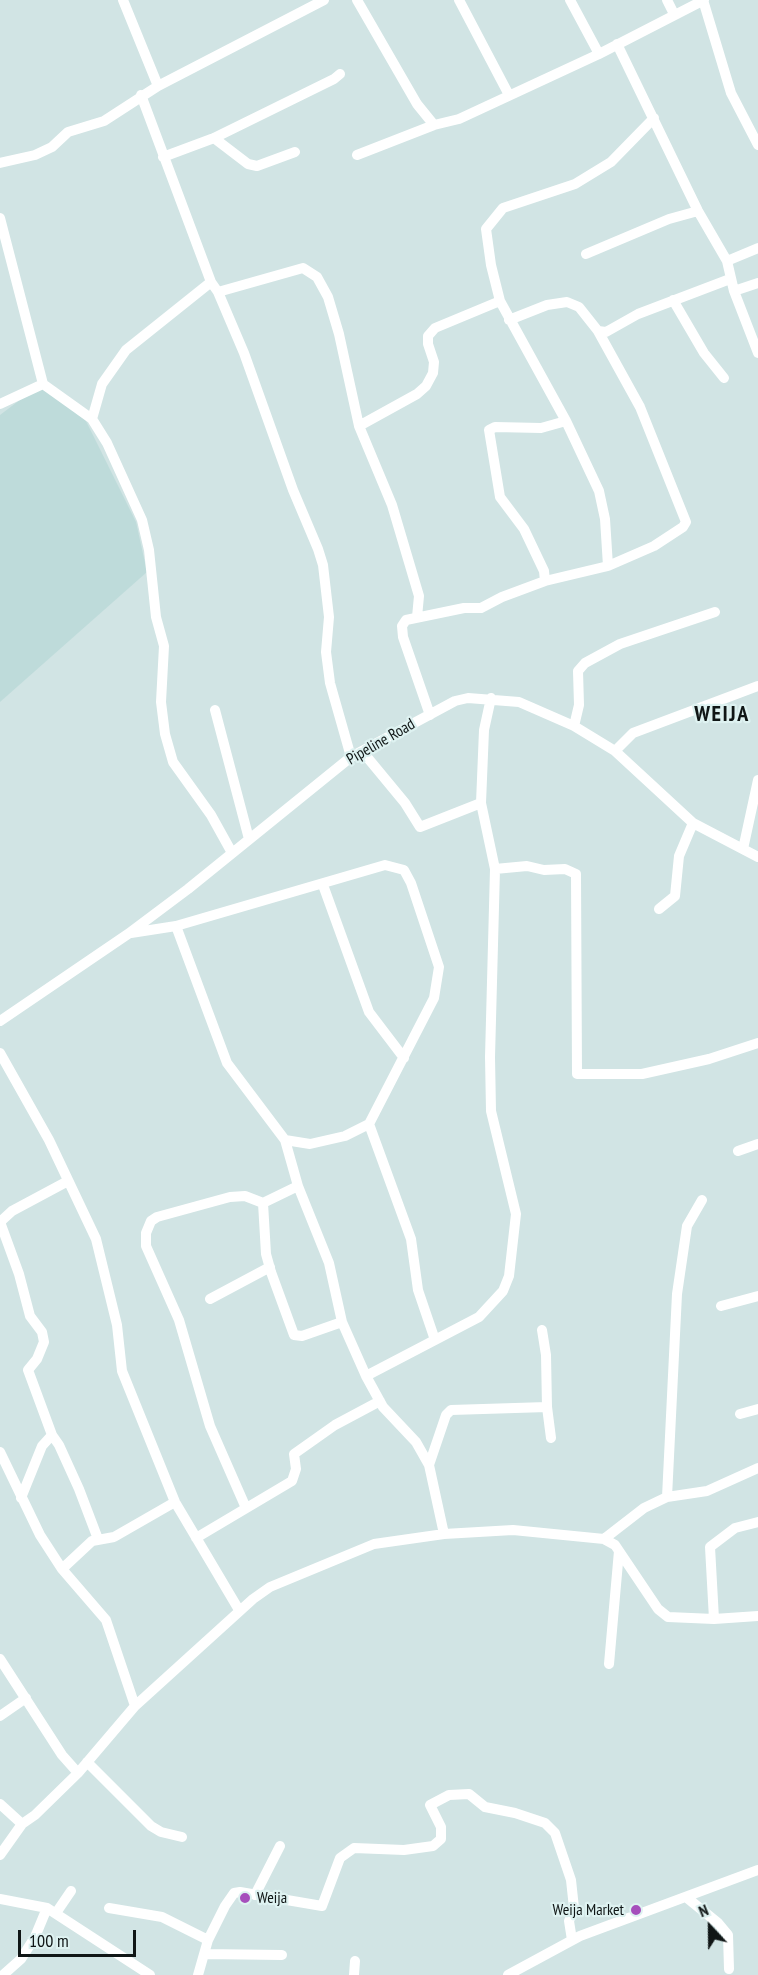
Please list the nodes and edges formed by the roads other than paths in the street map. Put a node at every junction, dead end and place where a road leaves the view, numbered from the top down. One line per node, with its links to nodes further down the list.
1 (324, 0): 8 (street)
2 (357, 0): 17 (street)
3 (459, 0): 15 (street)
4 (570, 0): 11 (street)
5 (667, 0): 9 (street)
6 (704, 0): 9 (street); 19 (street)
7 (127, 2): 13 (street)
8 (307, 4): 13 (street)
9 (674, 14): 10 (street)
10 (617, 44): 11 (street); 16 (street)
11 (599, 54): 15 (street)
12 (340, 74): 18 (street)
13 (158, 86): 14 (street)
14 (141, 95): 22 (street); 23 (street)
15 (509, 95): 17 (street)
16 (654, 118): 24 (street); 35 (street)
17 (434, 125): 21 (street)
18 (214, 138): 20 (street); 22 (street)
19 (758, 144)
20 (295, 152)
21 (357, 155)
22 (163, 157): 30 (street)
23 (0, 163)
24 (698, 211): 27 (street); 28 (street)
25 (0, 218): 40 (street)
26 (758, 248): 28 (street)
27 (586, 254)
28 (727, 261): 29 (street)
29 (730, 279): 32 (street); 34 (street)
30 (211, 282): 33 (street); 42 (street)
31 (758, 283): 32 (street)
32 (734, 291): 38 (street)
33 (218, 292): 44 (street); 56 (street)
34 (673, 300): 37 (street); 39 (street)
35 (500, 301): 36 (street); 44 (street)
36 (509, 320): 37 (street); 43 (street)
37 (598, 331): 45 (street)
38 (758, 353)
39 (724, 378)
40 (43, 384): 41 (street); 42 (street)
41 (0, 404)
42 (92, 419): 62 (street)
43 (566, 421): 45 (street); 46 (street)
44 (359, 426): 48 (street)
45 (608, 566): 46 (street)
46 (545, 581): 48 (street)
47 (715, 612): 53 (street)
48 (417, 617): 52 (street)
49 (758, 686): 55 (street)
50 (491, 698): 52 (street, Pipeline Road); 53 (street, Pipeline Road); 58 (street)
51 (215, 710): 60 (street)
52 (429, 715): 54 (street, Pipeline Road)
53 (574, 726): 55 (street, Pipeline Road)
54 (362, 751): 56 (street, Pipeline Road); 58 (street)
55 (615, 751): 59 (street, Pipeline Road)
56 (351, 757): 60 (street, Pipeline Road)
57 (758, 780): 61 (street)
58 (481, 803): 64 (street)
59 (693, 823): 61 (street, Pipeline Road); 66 (street)
60 (249, 839): 62 (street, Pipeline Road)
61 (743, 849): 63 (street, Pipeline Road)
62 (231, 851): 68 (street, Pipeline Road)
63 (758, 857)
64 (495, 869): 70 (street); 87 (street)
65 (323, 885): 67 (street); 72 (street); 72 (street)
66 (659, 909)
67 (177, 926): 68 (street); 74 (street)
68 (128, 934): 69 (street, Pipeline Road)
69 (0, 1021)
70 (758, 1042)
71 (0, 1053): 77 (street)
72 (404, 1058): 73 (street)
73 (369, 1124): 74 (street); 87 (street)
74 (285, 1140): 78 (street)
75 (758, 1144): 76 (street)
76 (738, 1151)
77 (69, 1181): 93 (street); 100 (street)
78 (298, 1186): 80 (street); 85 (street)
79 (702, 1200): 98 (street)
80 (263, 1203): 81 (street); 101 (street)
81 (270, 1267): 83 (street); 85 (street)
82 (758, 1296): 84 (street)
83 (210, 1299)
84 (721, 1306)
85 (342, 1322): 88 (street)
86 (542, 1330): 90 (street)
87 (435, 1340): 88 (street)
88 (366, 1376): 89 (street)
89 (380, 1401): 96 (street); 101 (street)
90 (547, 1407): 94 (street); 96 (street)
91 (758, 1409): 92 (street)
92 (740, 1414)
93 (52, 1435): 99 (street); 105 (street)
94 (551, 1438)
95 (0, 1452): 99 (street)
96 (429, 1465): 103 (street)
97 (758, 1468): 98 (street)
98 (667, 1497): 106 (street)
99 (21, 1498): 108 (street)
100 (175, 1502): 104 (street); 105 (street)
101 (246, 1508): 104 (street)
102 (758, 1522): 111 (street)
103 (444, 1534): 106 (street); 109 (street)
104 (196, 1538): 109 (street)
105 (98, 1539): 108 (street)
106 (604, 1539): 107 (street)
107 (620, 1551): 111 (street); 113 (street)
108 (62, 1569): 115 (street)
109 (240, 1610): 115 (street)
110 (758, 1616): 111 (street)
111 (714, 1619)
112 (0, 1659): 114 (street)
113 (609, 1664)
114 (26, 1698): 116 (street); 118 (street)
115 (135, 1706): 117 (street)
116 (0, 1716)
117 (87, 1762): 118 (street); 121 (street)
118 (78, 1773): 120 (street)
119 (0, 1804): 120 (street)
120 (22, 1824): 123 (street)
121 (182, 1837)
122 (280, 1846): 126 (street)
123 (0, 1856)
124 (758, 1870): 127 (street)
125 (71, 1892): 130 (street)
126 (255, 1895): 131 (street); 132 (street)
127 (686, 1897): 132 (street); 136 (street)
128 (0, 1899): 130 (street)
129 (109, 1908): 131 (street)
130 (51, 1910): 137 (street); 138 (street)
131 (208, 1940): 133 (street)
132 (572, 1940): 141 (street)
133 (204, 1954): 134 (street); 139 (street)
134 (282, 1955)
135 (355, 1961): 140 (street)
136 (729, 1970)
137 (3, 1975)
138 (150, 1975)
139 (198, 1975)
140 (354, 1975)
141 (508, 1975)

